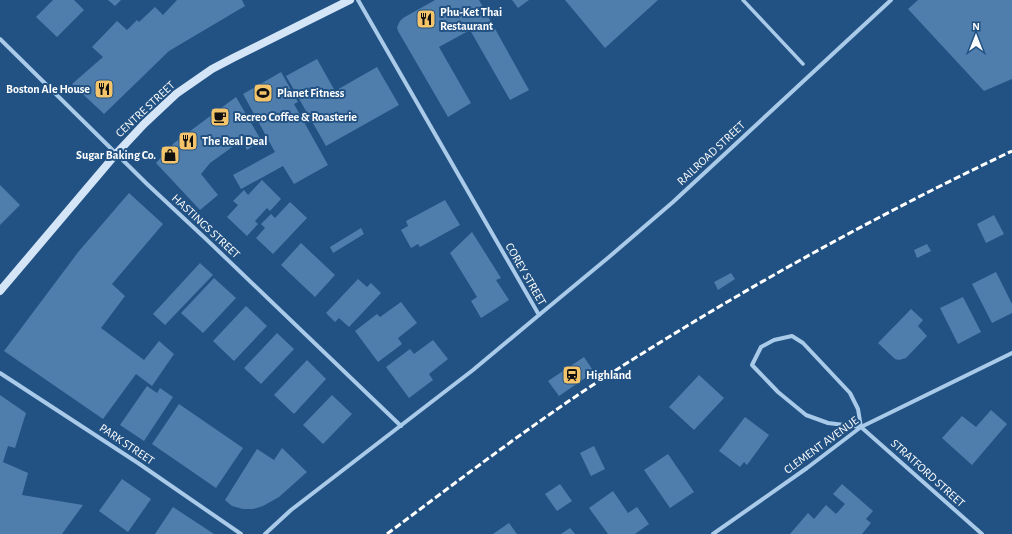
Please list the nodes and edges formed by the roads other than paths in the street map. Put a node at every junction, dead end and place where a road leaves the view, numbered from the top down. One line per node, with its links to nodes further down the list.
1 (350, 0): 7 (main road, CENTRE STREET)
2 (358, 0): 9 (street, COREY STREET)
3 (743, 0): 6 (street)
4 (891, 0): 9 (street, RAILROAD STREET)
5 (0, 39): 7 (street, HASTINGS STREET)
6 (803, 64)
7 (116, 154): 8 (main road, CENTRE STREET); 12 (street, HASTINGS STREET)
8 (0, 291)
9 (539, 316): 12 (street, COREY STREET)
10 (1012, 353): 13 (street, CLEMENT AVENUE)
11 (0, 373): 14 (street, PARK STREET)
12 (401, 426): 15 (street, COREY STREET)
13 (861, 427): 13 (street); 16 (street, CLEMENT AVENUE); 17 (street, STRATFORD STREET)
14 (241, 534)
15 (265, 534)
16 (713, 534)
17 (982, 534)

